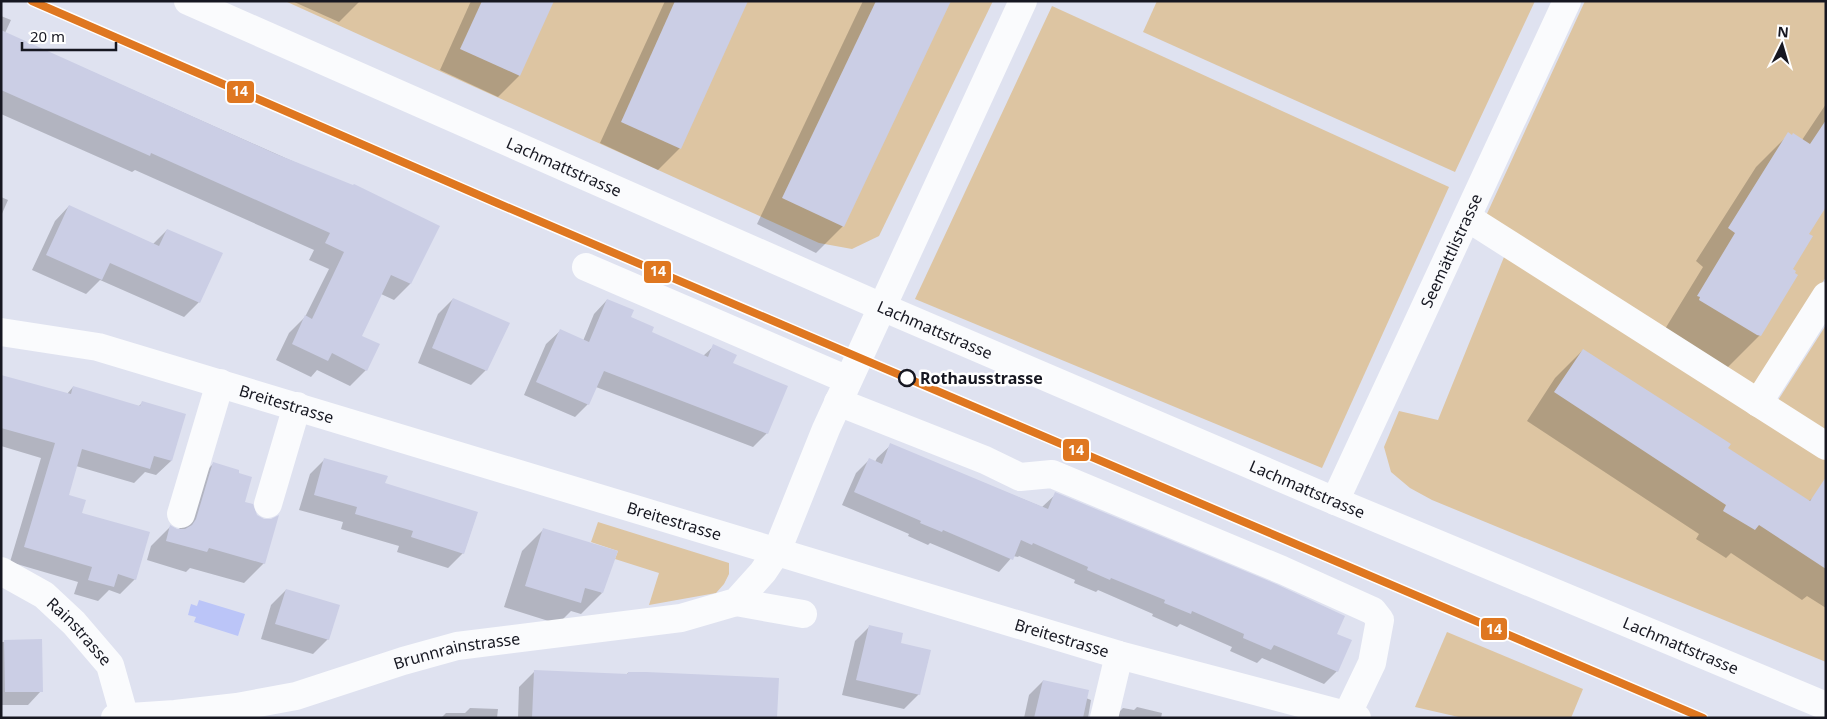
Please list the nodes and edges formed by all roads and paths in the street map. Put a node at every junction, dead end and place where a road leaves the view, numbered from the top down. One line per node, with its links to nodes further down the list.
1 (188, 1): 4 (street, Lachmattstrasse)
2 (1023, 1): 8 (street)
3 (1567, 1): 5 (street, Seemättlistrasse)
4 (225, 9): 8 (street, Lachmattstrasse)
5 (1468, 218): 12 (street); 15 (street, Seemättlistrasse)
6 (586, 267): 11 (street, Breitestrasse)
7 (1826, 296): 12 (street)
8 (882, 307): 11 (street); 15 (street, Lachmattstrasse)
9 (1, 332): 10 (street, Breitestrasse)
10 (220, 383): 13 (street, Breitestrasse); 17 (street)
11 (843, 391): 18 (street); 24 (street, Breitestrasse)
12 (1758, 403): 14 (street)
13 (297, 406): 16 (street); 18 (street, Breitestrasse)
14 (1826, 446)
15 (1335, 501): 23 (street, Lachmattstrasse)
16 (268, 504)
17 (181, 514)
18 (776, 551): 20 (street); 22 (street, Breitestrasse)
19 (1, 571): 26 (street, Rainstrasse)
20 (736, 602): 21 (street); 26 (street, Brunnrainstrasse)
21 (803, 614)
22 (1120, 655): 24 (street, Breitestrasse); 27 (street)
23 (1826, 706)
24 (1352, 717)
25 (115, 718): 26 (street, Brunnrainstrasse)
26 (125, 718)
27 (1104, 718)

